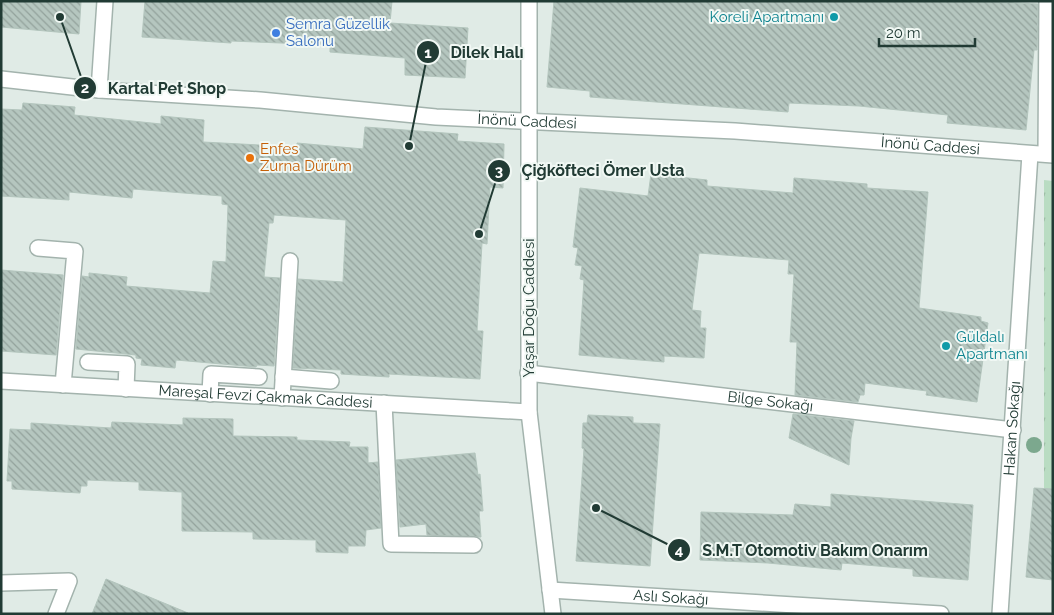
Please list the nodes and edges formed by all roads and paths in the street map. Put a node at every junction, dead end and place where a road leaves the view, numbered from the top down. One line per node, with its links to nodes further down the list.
1 (105, 1): 5 (street)
2 (529, 1): 6 (street, Yaşar Doğu Caddesi)
3 (1047, 1): 8 (street)
4 (1, 79): 5 (street, İnönü Caddesi)
5 (99, 90): 6 (street, İnönü Caddesi)
6 (530, 120): 7 (street, İnönü Caddesi); 12 (street, Yaşar Doğu Caddesi)
7 (1030, 154): 8 (street, İnönü Caddesi); 23 (street, Hakan Sokağı)
8 (1050, 155)
9 (38, 248): 17 (street)
10 (290, 261): 14 (street)
11 (88, 362): 18 (street)
12 (528, 373): 22 (street, Yaşar Doğu Caddesi); 23 (street, Bilge Sokağı)
13 (259, 377): 19 (street)
14 (284, 378): 16 (street); 20 (street)
15 (1, 381): 17 (street, Mareşal Fevzi Çakmak Caddesi)
16 (331, 382)
17 (63, 386): 18 (street, Mareşal Fevzi Çakmak Caddesi)
18 (126, 389): 19 (street, Mareşal Fevzi Çakmak Caddesi)
19 (210, 394): 20 (street, Mareşal Fevzi Çakmak Caddesi)
20 (282, 398): 21 (street, Mareşal Fevzi Çakmak Caddesi)
21 (384, 403): 22 (street, Mareşal Fevzi Çakmak Caddesi); 24 (street)
22 (529, 412): 26 (street, Yaşar Doğu Caddesi)
23 (1013, 430): 30 (street, Hakan Sokağı)
24 (474, 545)
25 (1, 583): 27 (street)
26 (550, 590): 28 (street, Yaşar Doğu Caddesi); 29 (street, Aslı Sokağı)
27 (56, 614)
28 (553, 614)
29 (941, 614)
30 (1000, 614)

